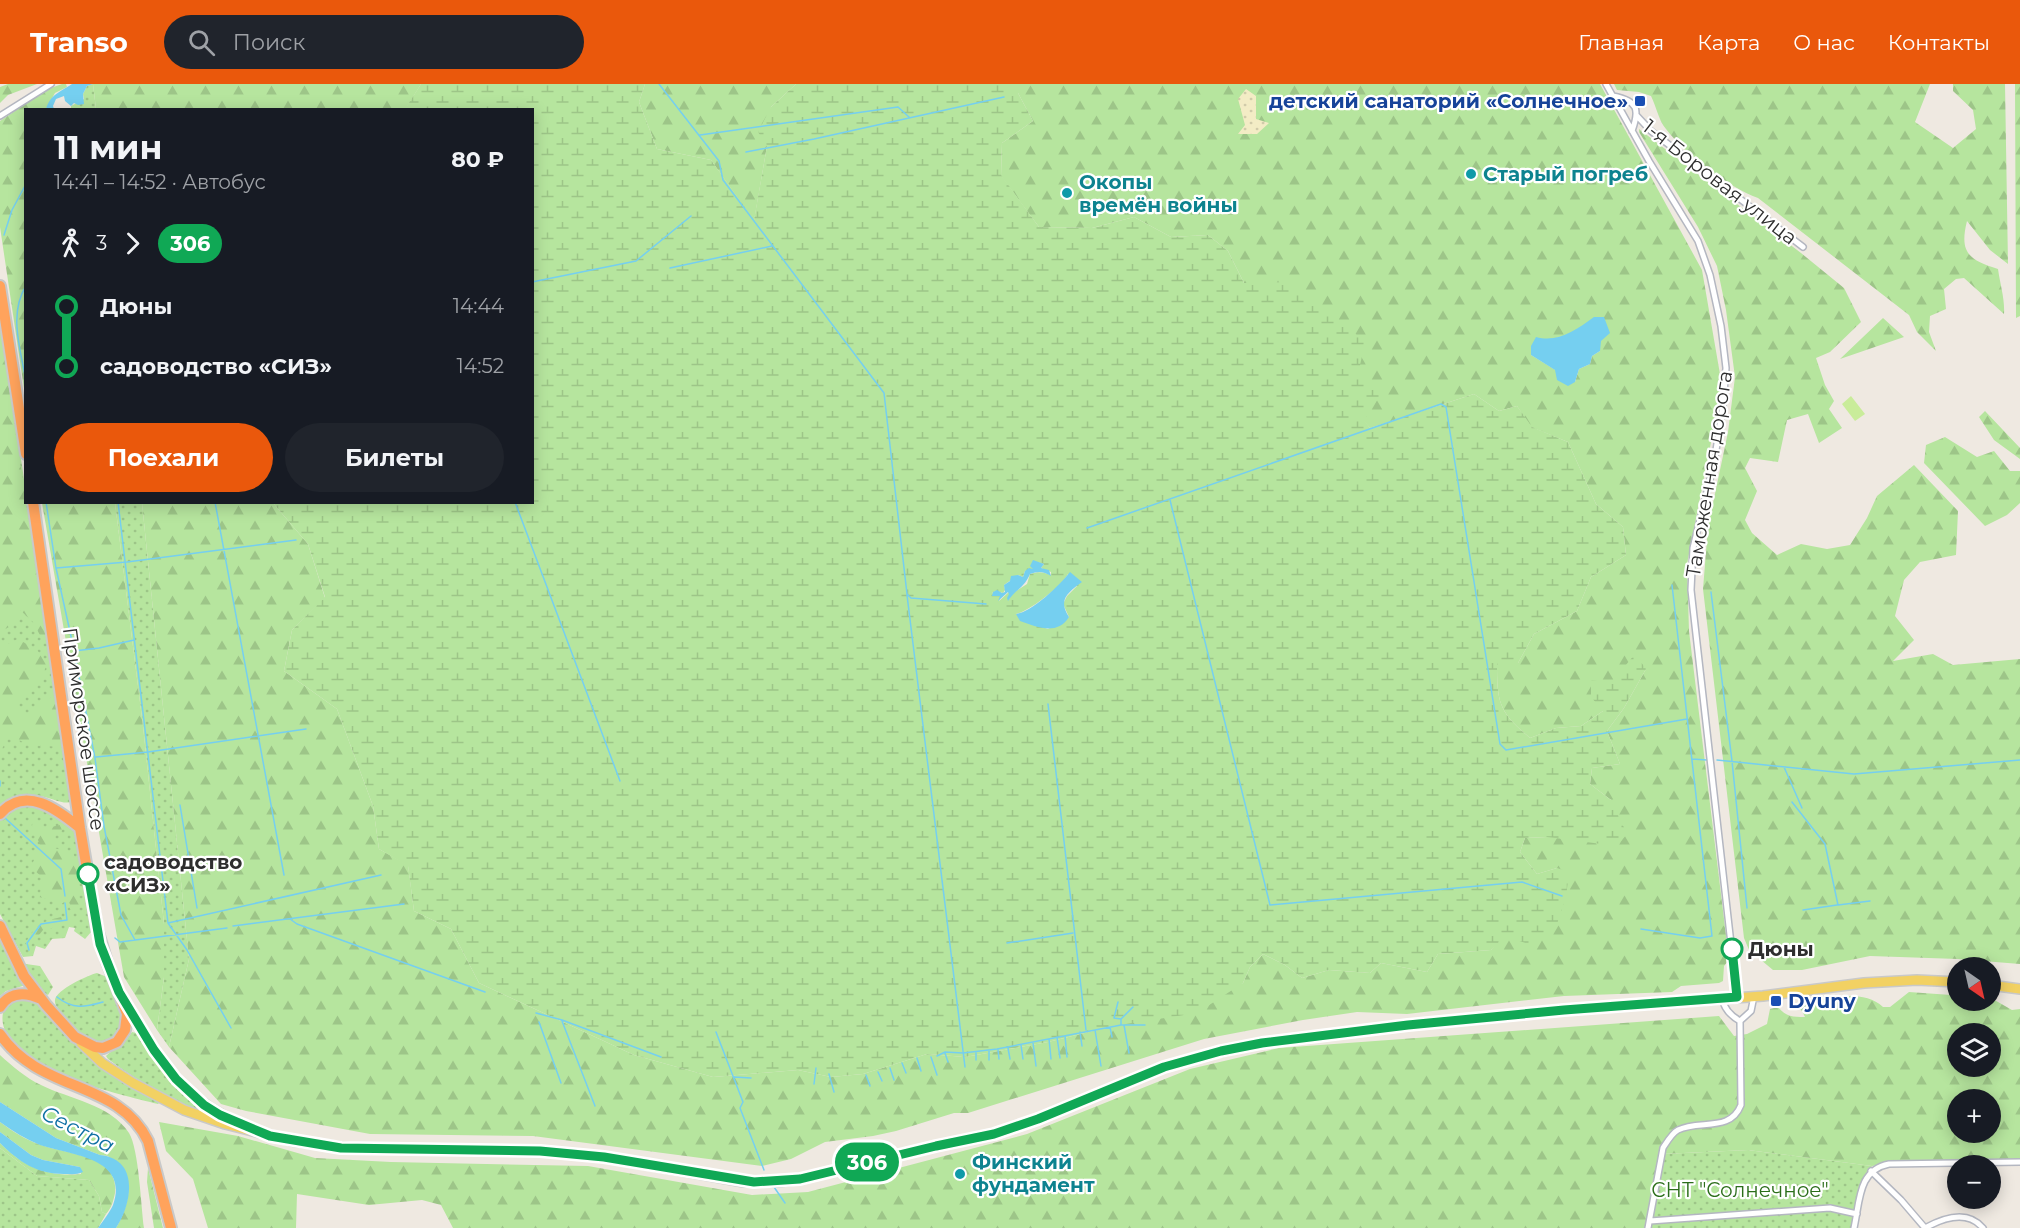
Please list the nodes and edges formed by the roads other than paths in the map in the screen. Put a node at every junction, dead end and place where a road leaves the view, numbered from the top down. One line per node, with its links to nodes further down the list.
1 (51, 84): 4 (street)
2 (1606, 84): 3 (street, Таможенная дорога)
3 (1613, 96): 5 (street, 1-я Боровая улица); 6 (street, Таможенная дорога)
4 (0, 116)
5 (1638, 116): 6 (street); 7 (street, 1-я Боровая улица)
6 (1632, 131): 19 (street, Таможенная дорога)
7 (1803, 247)
8 (0, 286): 9 (highway)
9 (24, 440)
10 (33, 504): 12 (highway, Приморское шоссе)
11 (0, 814): 12 (highway)
12 (80, 828): 17 (highway, Приморское шоссе)
13 (0, 926): 21 (highway, Приморское шоссе)
14 (1947, 981): 18 (main road, Приморское шоссе)
15 (2001, 986): 16 (main road)
16 (2020, 989)
17 (119, 992): 26 (highway); 28 (main road, Приморское шоссе)
18 (1754, 996): 19 (main road, Приморское шоссе); 23 (street)
19 (1737, 997): 20 (main road, Приморское шоссе)
20 (1722, 998): 23 (street); 28 (main road, Приморское шоссе)
21 (42, 999): 22 (highway); 26 (highway, Приморское шоссе)
22 (0, 1007)
23 (1740, 1021): 32 (street)
24 (0, 1026): 27 (highway)
25 (0, 1034): 27 (highway)
26 (75, 1037): 28 (main road, Приморское шоссе)
27 (10, 1048): 33 (highway)
28 (270, 1136)
29 (2020, 1162): 30 (street)
30 (1871, 1171): 31 (street); 36 (street)
31 (1857, 1214): 32 (street); 35 (street)
32 (1650, 1221): 34 (street)
33 (171, 1228)
34 (1648, 1228)
35 (1854, 1228)
36 (1924, 1228): 37 (street)
37 (1983, 1228)

